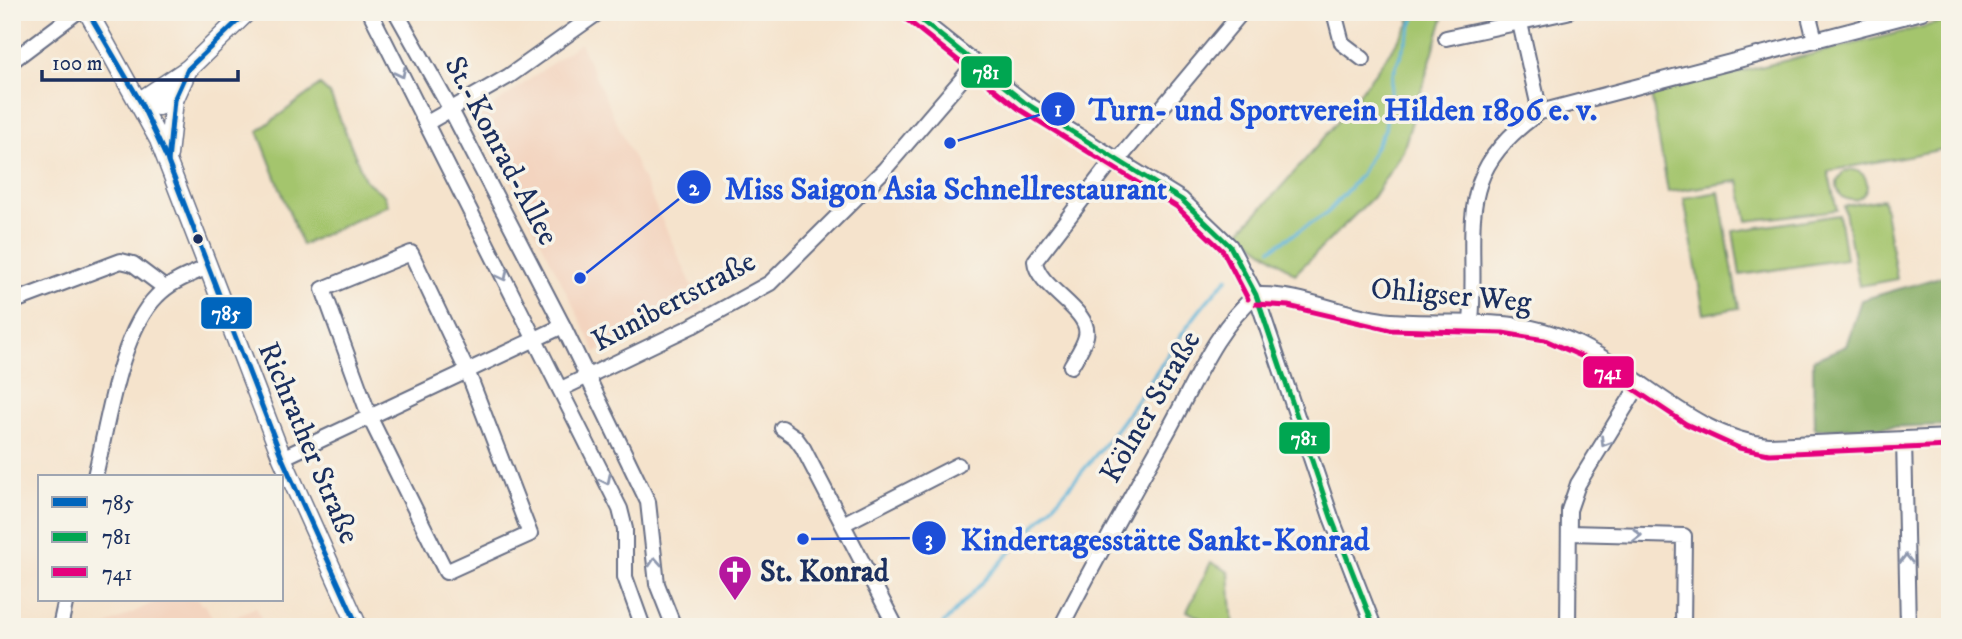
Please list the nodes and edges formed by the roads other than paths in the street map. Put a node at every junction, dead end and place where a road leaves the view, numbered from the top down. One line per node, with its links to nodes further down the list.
1 (76, 12): 17 (street)
2 (88, 12): 21 (main road, Richrather Straße)
3 (247, 12): 19 (main road)
4 (370, 12): 24 (street, St.-Konrad-Allee, one-way to 24)
5 (396, 12): 22 (street, St.-Konrad-Allee)
6 (599, 12): 22 (street)
7 (911, 12): 18 (street)
8 (1334, 12): 16 (street)
9 (1567, 12): 13 (street)
10 (1808, 12): 15 (street)
11 (1922, 12): 15 (street)
12 (1236, 15): 25 (street)
13 (1520, 23): 14 (street); 23 (street)
14 (1446, 38)
15 (1815, 40): 23 (street)
16 (1363, 59)
17 (12, 61)
18 (974, 65): 25 (street); 36 (street, Kunibertstraße)
19 (188, 69): 20 (main road); 21 (main road)
20 (174, 100): 21 (main road); 26 (main road)
21 (140, 101): 26 (main road, Richrather Straße)
22 (451, 110): 24 (street); 32 (street, St.-Konrad-Allee)
23 (1540, 112): 31 (street)
24 (427, 123): 33 (street, St.-Konrad-Allee, one-way to 33)
25 (1117, 158): 29 (street); 34 (street)
26 (168, 162): 27 (main road, Richrather Straße)
27 (208, 267): 28 (street); 43 (main road, Richrather Straße)
28 (165, 288): 30 (street); 45 (street)
29 (1256, 295): 31 (street, Ohligser Weg); 55 (street, Kölner Straße); 56 (street)
30 (12, 302)
31 (1471, 322): 37 (street, Ohligser Weg)
32 (563, 326): 33 (street); 36 (street, St.-Konrad-Allee)
33 (536, 341): 35 (street); 38 (street, St.-Konrad-Allee)
34 (1071, 366)
35 (468, 373): 39 (street); 39 (street); 39 (street)
36 (588, 377): 38 (street, Kunibertstraße); 49 (street, St.-Konrad-Allee, one-way to 36)
37 (1640, 383): 42 (street, Ohligser Weg); 47 (street, one-way to 47)
38 (561, 388): 52 (street, St.-Konrad-Allee, one-way to 52)
39 (370, 418): 43 (street)
40 (782, 428): 46 (street)
41 (1950, 437): 42 (street, Ohligser Weg)
42 (1904, 439): 59 (street, one-way to 42)
43 (282, 458): 51 (main road, Richrather Straße)
44 (958, 465): 46 (street)
45 (95, 475)
46 (843, 524): 54 (street)
47 (1569, 533): 57 (street); 58 (street, one-way to 58)
48 (66, 600): 50 (street)
49 (673, 624): 53 (street)
50 (60, 627)
51 (358, 627)
52 (643, 627)
53 (656, 627)
54 (896, 627)
55 (1061, 627)
56 (1374, 627)
57 (1568, 627)
58 (1684, 627)
59 (1909, 627)

